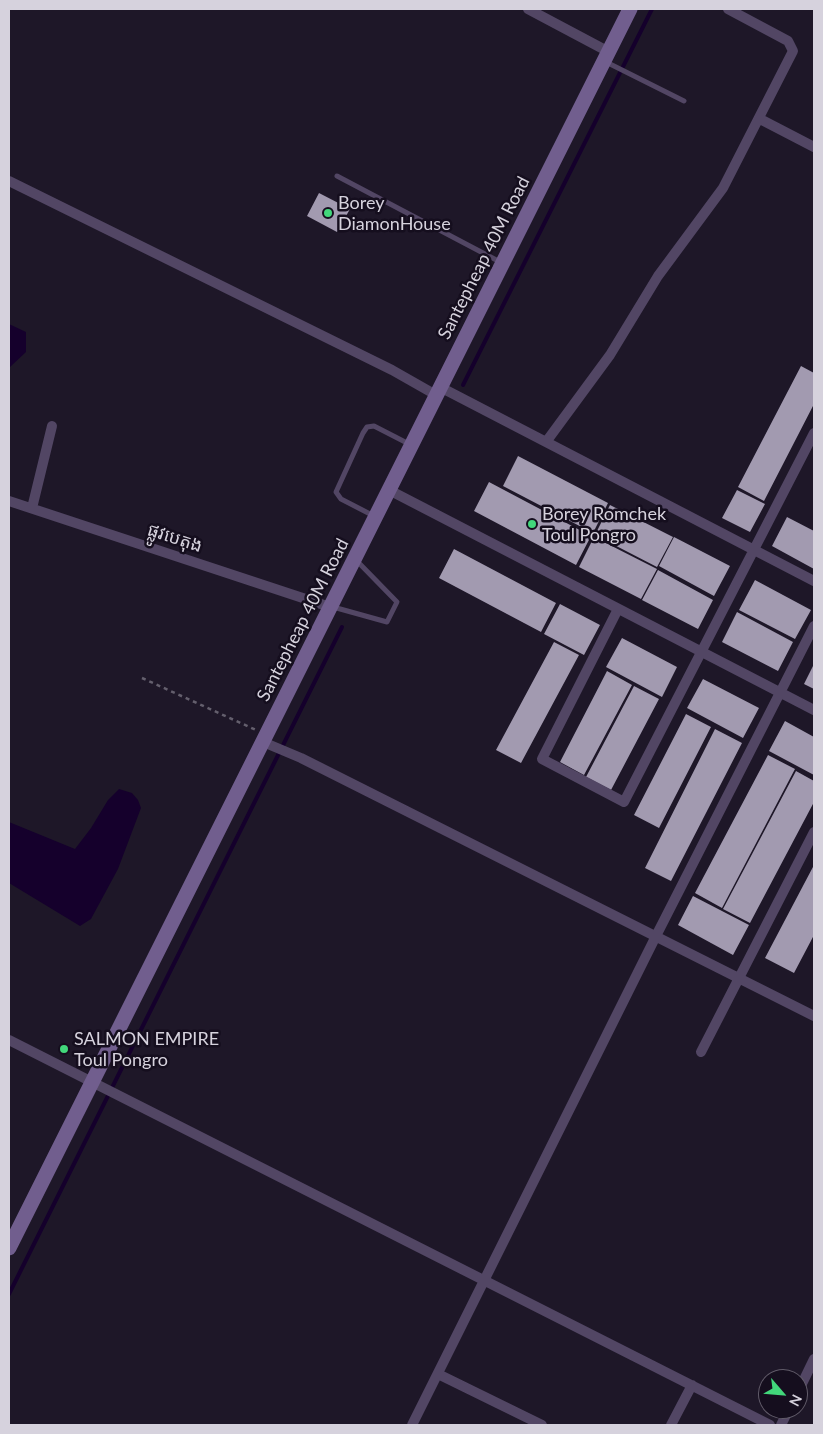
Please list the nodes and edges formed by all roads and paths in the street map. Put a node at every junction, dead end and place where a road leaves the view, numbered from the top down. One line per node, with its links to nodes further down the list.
1 (528, 9): 4 (street)
2 (630, 9): 4 (main road, Santepheap 40M Road)
3 (728, 9): 6 (street)
4 (607, 58): 5 (lane); 10 (main road, Santepheap 40M Road)
5 (684, 101)
6 (760, 119): 7 (street); 14 (street)
7 (814, 147)
8 (337, 176): 10 (lane)
9 (9, 181): 11 (street)
10 (503, 263): 11 (main road, Santepheap 40M Road)
11 (438, 391): 14 (street); 15 (main road, Santepheap 40M Road)
12 (52, 426): 18 (street)
13 (814, 433): 20 (street)
14 (546, 442): 20 (street)
15 (411, 445): 16 (main road, Santepheap 40M Road); 19 (lane)
16 (389, 490): 19 (main road, Santepheap 40M Road); 24 (street)
17 (9, 501): 18 (street, ផ្លូវបេតុង)
18 (32, 508): 23 (street, ផ្លូវបេតុង)
19 (375, 517): 21 (main road, Santepheap 40M Road)
20 (754, 550): 22 (street); 26 (street)
21 (355, 558): 23 (main road, Santepheap 40M Road); 23 (lane)
22 (814, 581)
23 (330, 606): 30 (main road, Santepheap 40M Road)
24 (618, 609): 26 (street); 26 (street)
25 (814, 626): 28 (street)
26 (702, 652): 28 (street)
27 (142, 678): 30 (path)
28 (780, 692): 29 (street); 32 (street)
29 (814, 710)
30 (268, 741): 32 (street); 37 (main road, Santepheap 40M Road)
31 (814, 832): 33 (street)
32 (656, 936): 33 (street); 39 (street)
33 (740, 978): 34 (street); 36 (street)
34 (814, 1016)
35 (9, 1040): 37 (street)
36 (701, 1052)
37 (98, 1085): 38 (main road, Santepheap 40M Road); 39 (street)
38 (9, 1248)
39 (486, 1279): 42 (street); 43 (street)
40 (814, 1359): 41 (street)
41 (808, 1371)
42 (438, 1374): 44 (street); 45 (street)
43 (692, 1385): 46 (street); 47 (street)
44 (412, 1425)
45 (542, 1425)
46 (671, 1425)
47 (770, 1425)

